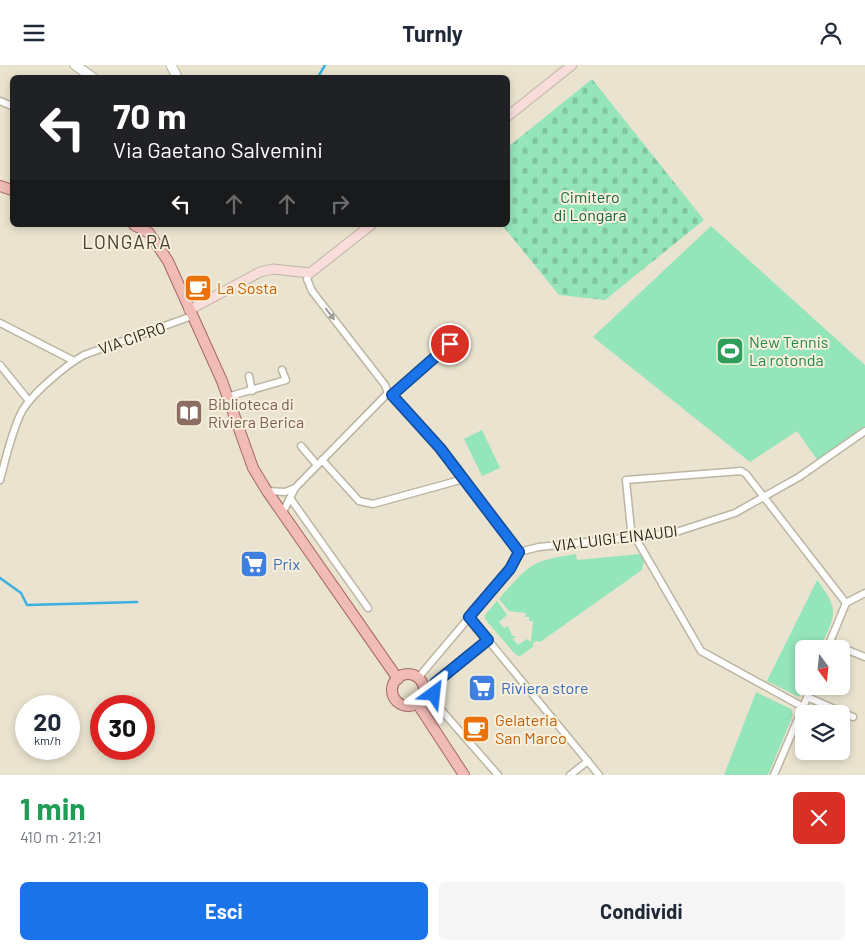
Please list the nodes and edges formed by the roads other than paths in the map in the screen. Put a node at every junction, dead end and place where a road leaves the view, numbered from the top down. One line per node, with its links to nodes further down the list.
1 (75, 65): 4 (street)
2 (80, 65): 4 (street)
3 (572, 65): 5 (main road)
4 (89, 75)
5 (510, 114)
6 (140, 227): 9 (main road)
7 (368, 227): 8 (main road)
8 (310, 273): 9 (main road); 17 (street, one-way to 17)
9 (190, 313): 12 (street, VIA CIPRO); 18 (main road)
10 (0, 323): 12 (street)
11 (450, 344): 17 (street)
12 (74, 361): 19 (street, VIA CIPRO)
13 (0, 365): 19 (street)
14 (282, 370): 16 (street)
15 (249, 376): 16 (street)
16 (252, 391): 18 (street)
17 (390, 394): 22 (street); 23 (street)
18 (227, 397): 26 (main road)
19 (29, 401): 24 (street, VIA CIPRO)
20 (865, 431): 27 (street, VIA LUIGI EINAUDI)
21 (301, 446): 22 (street)
22 (319, 462): 23 (street); 25 (street)
23 (464, 479): 31 (street)
24 (0, 480)
25 (295, 488): 26 (street); 28 (street)
26 (267, 491): 29 (main road)
27 (763, 497): 30 (street, VIA LUIGI EINAUDI); 30 (street); 33 (street)
28 (290, 498): 29 (street); 34 (street)
29 (282, 514): 41 (main road)
30 (636, 537): 31 (street, VIA LUIGI EINAUDI); 44 (street)
31 (519, 552): 35 (street)
32 (865, 593): 33 (street)
33 (846, 603): 37 (street)
34 (368, 609)
35 (469, 617): 36 (street); 40 (street)
36 (488, 640): 48 (street); 50 (street)
37 (831, 640)
38 (850, 653): 39 (street)
39 (865, 657)
40 (418, 678): 41 (main road); 43 (main road)
41 (398, 679): 43 (main road)
42 (807, 697): 45 (street); 46 (street)
43 (417, 703): 49 (main road)
44 (799, 705)
45 (804, 705)
46 (853, 717)
47 (795, 726): 53 (street)
48 (588, 761): 51 (street); 52 (street)
49 (464, 775)
50 (498, 775)
51 (570, 775)
52 (599, 775)
53 (774, 775)

